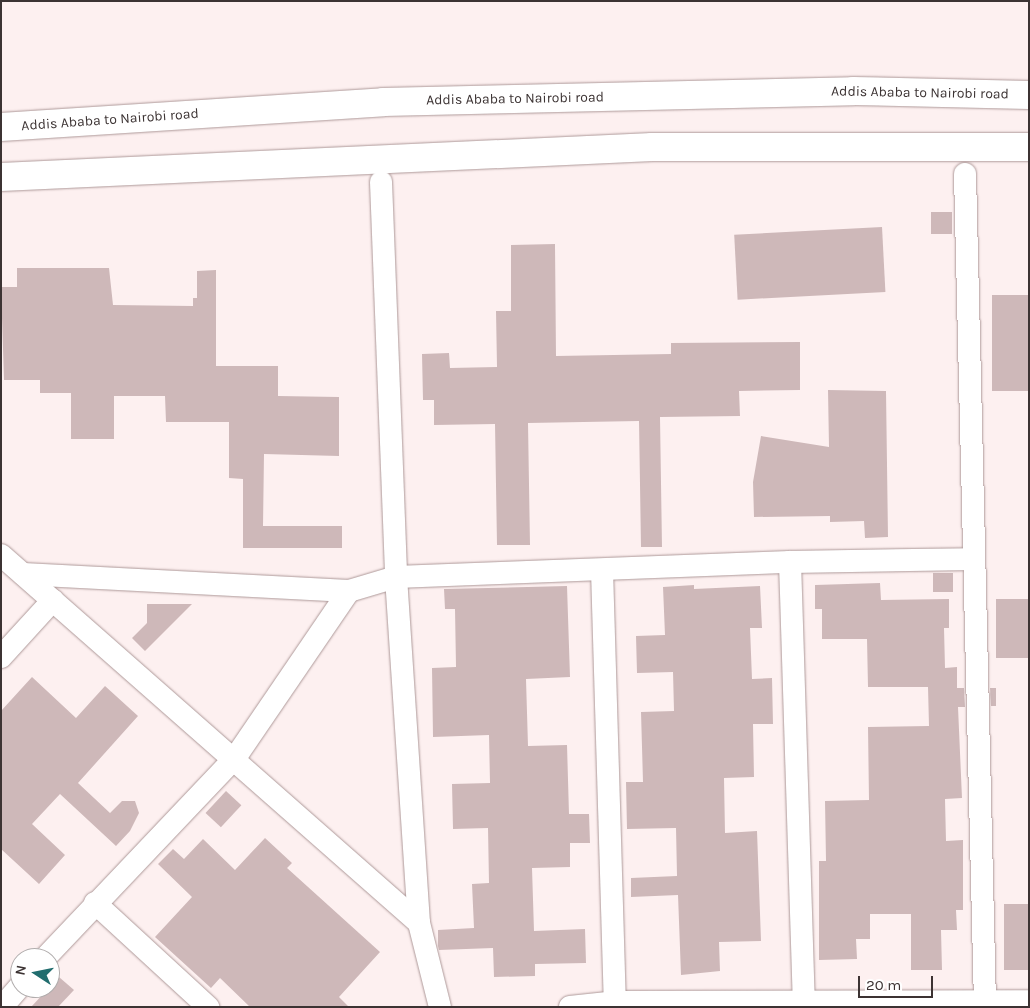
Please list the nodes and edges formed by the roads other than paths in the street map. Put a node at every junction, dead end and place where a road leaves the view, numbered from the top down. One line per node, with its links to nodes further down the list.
1 (1029, 94): 2 (highway, Addis Ababa to Nairobi road)
2 (1, 127)
3 (1029, 147): 5 (highway)
4 (965, 174): 8 (street)
5 (1, 177)
6 (381, 182): 12 (street)
7 (1, 556): 11 (street)
8 (973, 558): 9 (street); 23 (street)
9 (790, 562): 10 (street); 22 (street)
10 (602, 570): 12 (street); 21 (street)
11 (23, 574): 13 (street); 14 (street)
12 (396, 577): 13 (street); 18 (street)
13 (349, 590): 16 (street)
14 (53, 600): 15 (street); 16 (street)
15 (1, 657)
16 (235, 758): 17 (street); 18 (street)
17 (95, 903): 19 (street); 24 (street)
18 (419, 923): 25 (street)
19 (55, 948)
20 (1029, 1000): 23 (street)
21 (616, 1002): 22 (street); 26 (street)
22 (804, 1004): 23 (street)
23 (984, 1004)
24 (208, 1007)
25 (440, 1007)
26 (570, 1007)

